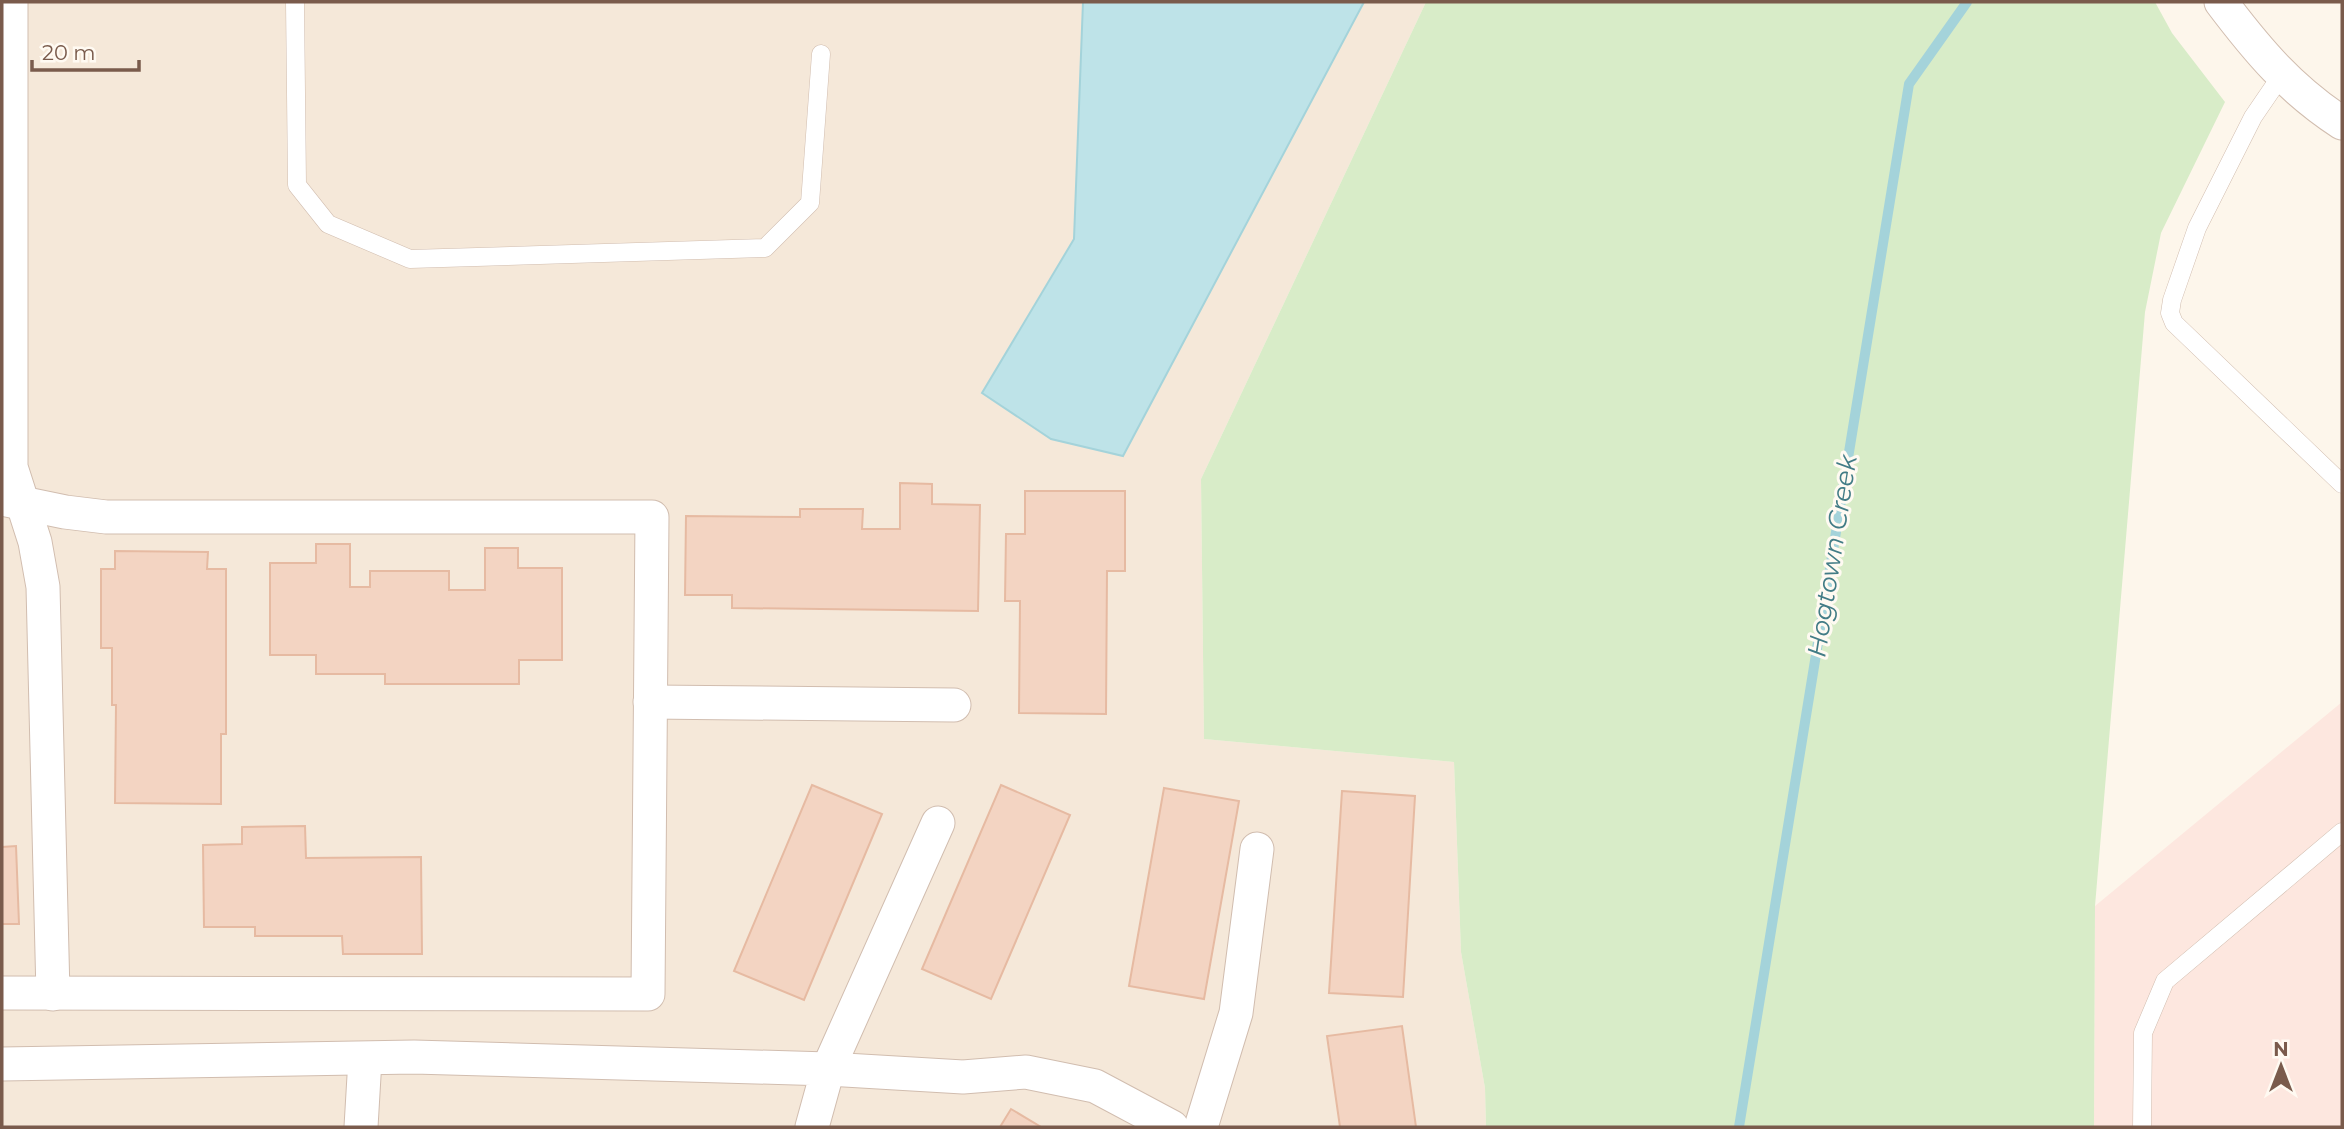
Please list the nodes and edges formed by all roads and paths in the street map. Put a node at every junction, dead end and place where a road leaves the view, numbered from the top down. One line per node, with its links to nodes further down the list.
1 (11, 2): 8 (street)
2 (295, 2): 4 (lane)
3 (2221, 2): 5 (street)
4 (821, 54)
5 (2281, 76): 6 (street); 7 (lane)
6 (2342, 123)
7 (2342, 484)
8 (12, 502): 9 (street); 15 (street)
9 (650, 702): 10 (street); 15 (street)
10 (954, 705)
11 (938, 822): 18 (street)
12 (2342, 832): 23 (lane)
13 (1257, 849): 22 (street)
14 (2, 993): 15 (street)
15 (53, 994)
16 (365, 1059): 17 (street); 18 (street); 19 (street)
17 (2, 1064)
18 (828, 1069): 20 (street); 21 (street)
19 (361, 1127)
20 (812, 1127)
21 (1172, 1127)
22 (1201, 1127)
23 (2142, 1127)

